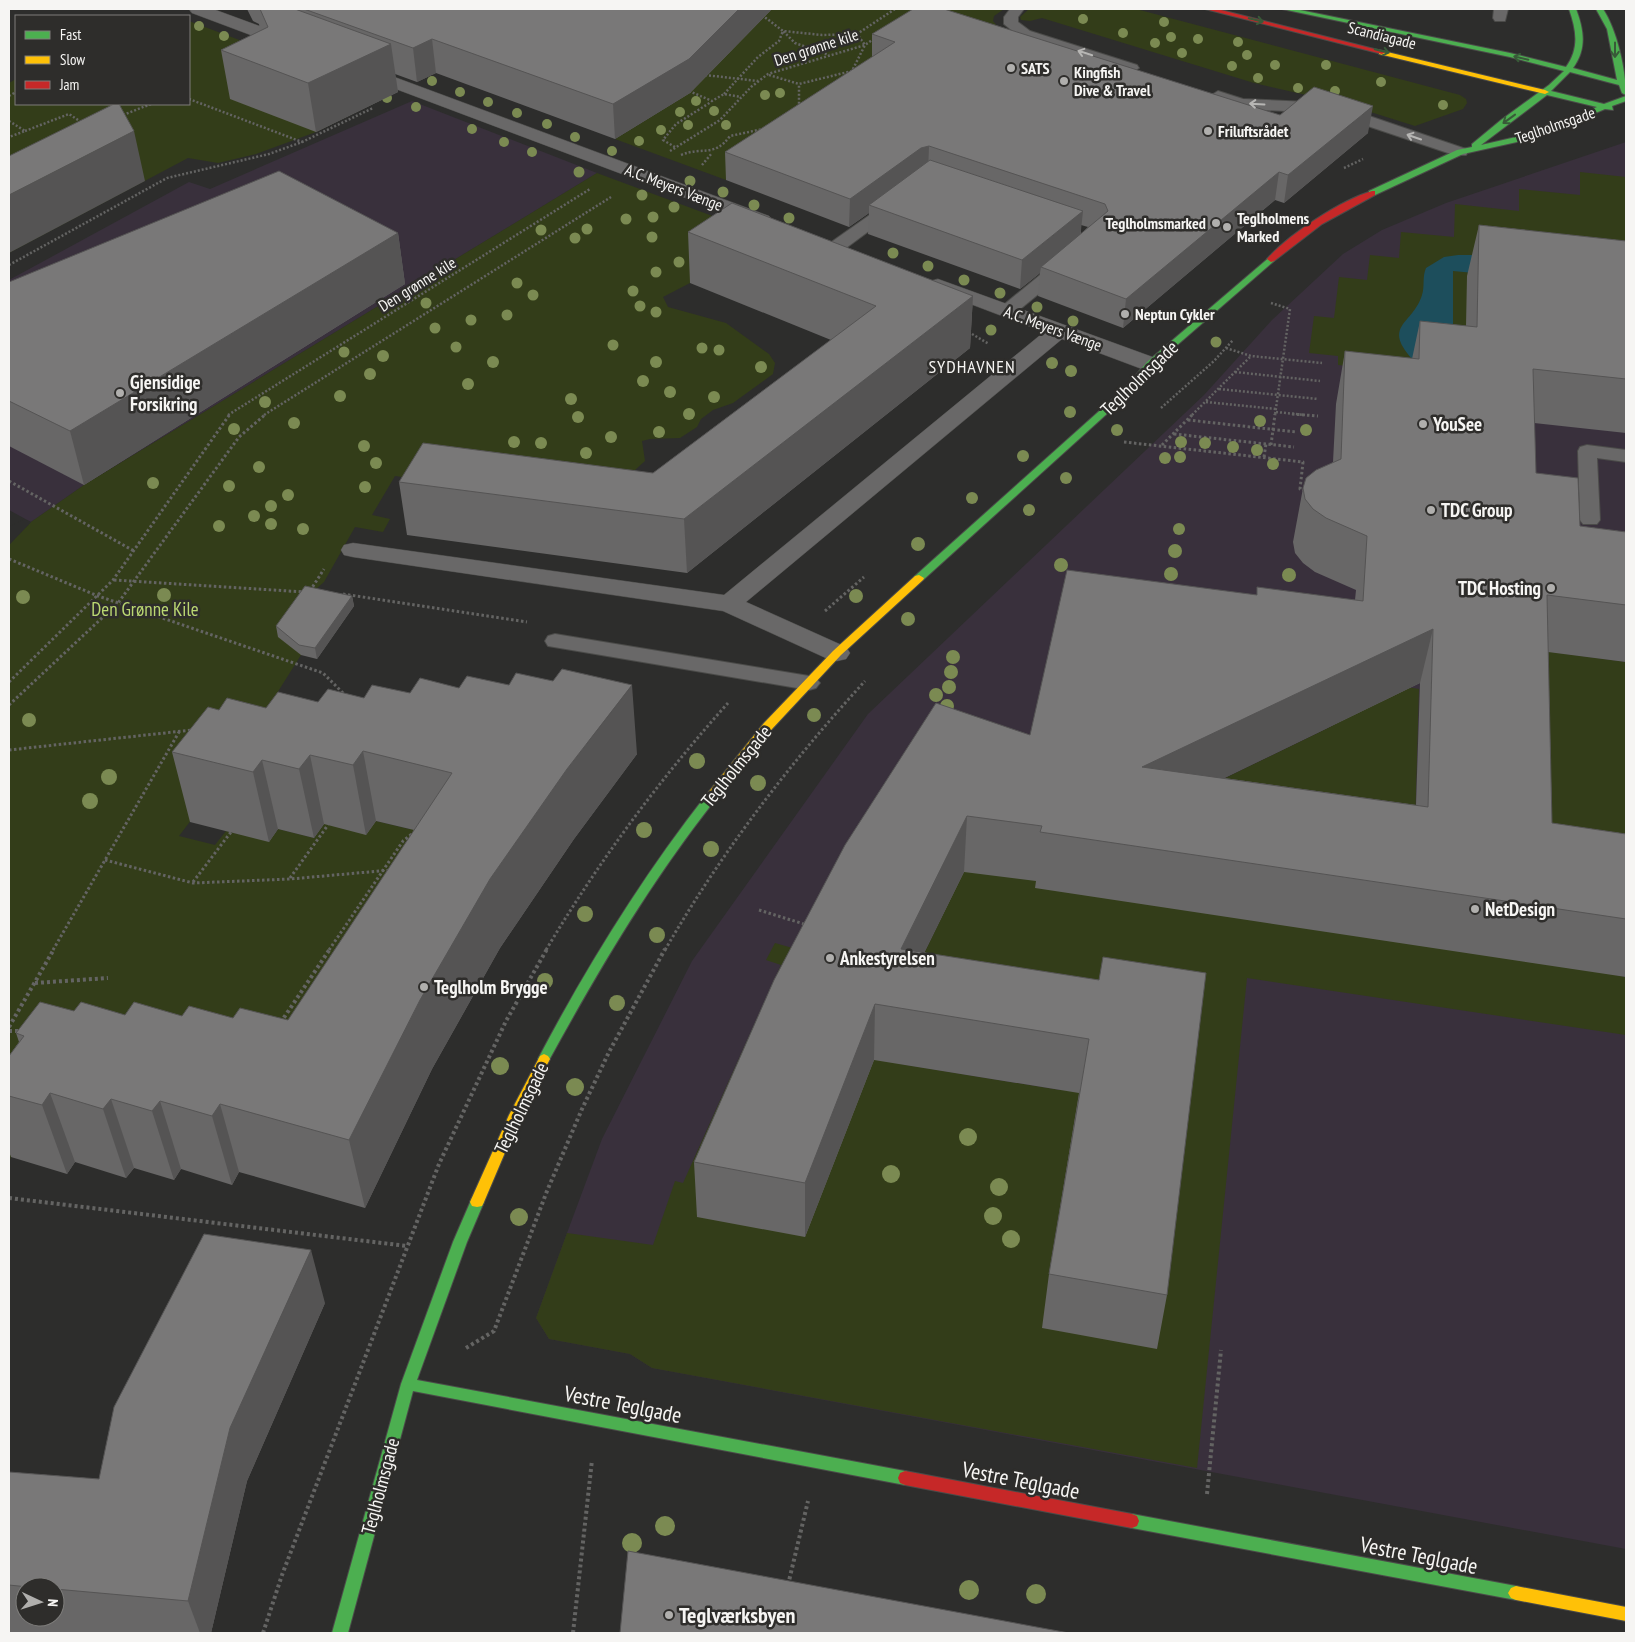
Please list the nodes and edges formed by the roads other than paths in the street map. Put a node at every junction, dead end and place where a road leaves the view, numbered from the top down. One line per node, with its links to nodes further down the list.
1 (198, 9): 7 (street)
2 (1017, 9): 10 (lane, one-way to 2)
3 (1209, 9): 13 (street, Scandiagade, one-way to 13)
4 (1286, 9): 9 (street, Scandiagade, one-way to 4)
5 (1573, 9): 9 (street, Teglholmsgade)
6 (1600, 9): 11 (street, one-way to 11)
7 (308, 50)
8 (343, 63): 20 (street, A.C. Meyers Vænge)
9 (1569, 69): 11 (street, Scandiagade); 13 (street, Teglholmsgade)
10 (1147, 73)
11 (1623, 83): 14 (street)
12 (1204, 91): 18 (lane, one-way to 12)
13 (1548, 92): 16 (street, Scandiagade); 18 (street, Teglholmsgade, one-way to 18)
14 (1626, 93)
15 (1626, 98): 16 (street, Teglholmsgade)
16 (1607, 107): 17 (street, Scandiagade); 18 (street, Teglholmsgade)
17 (1626, 112)
18 (1466, 150): 27 (street, Teglholmsgade)
19 (905, 197): 21 (lane)
20 (784, 228)
21 (827, 244): 22 (street)
22 (861, 256)
23 (1074, 256): 25 (lane)
24 (924, 280): 25 (street, A.C. Meyers Vænge)
25 (1006, 311): 26 (street, A.C. Meyers Vænge)
26 (1059, 330): 27 (street, A.C. Meyers Vænge); 31 (street)
27 (1150, 364): 33 (street, Teglholmsgade)
28 (1626, 456): 29 (lane)
29 (1590, 520)
30 (353, 550): 31 (street)
31 (729, 604): 33 (street)
32 (555, 641): 34 (lane)
33 (837, 653): 34 (street, Teglholmsgade)
34 (809, 683): 35 (street, Teglholmsgade)
35 (408, 1384): 36 (street, Vestre Teglgade); 37 (street, Teglholmsgade)
36 (1626, 1614)
37 (340, 1633)

